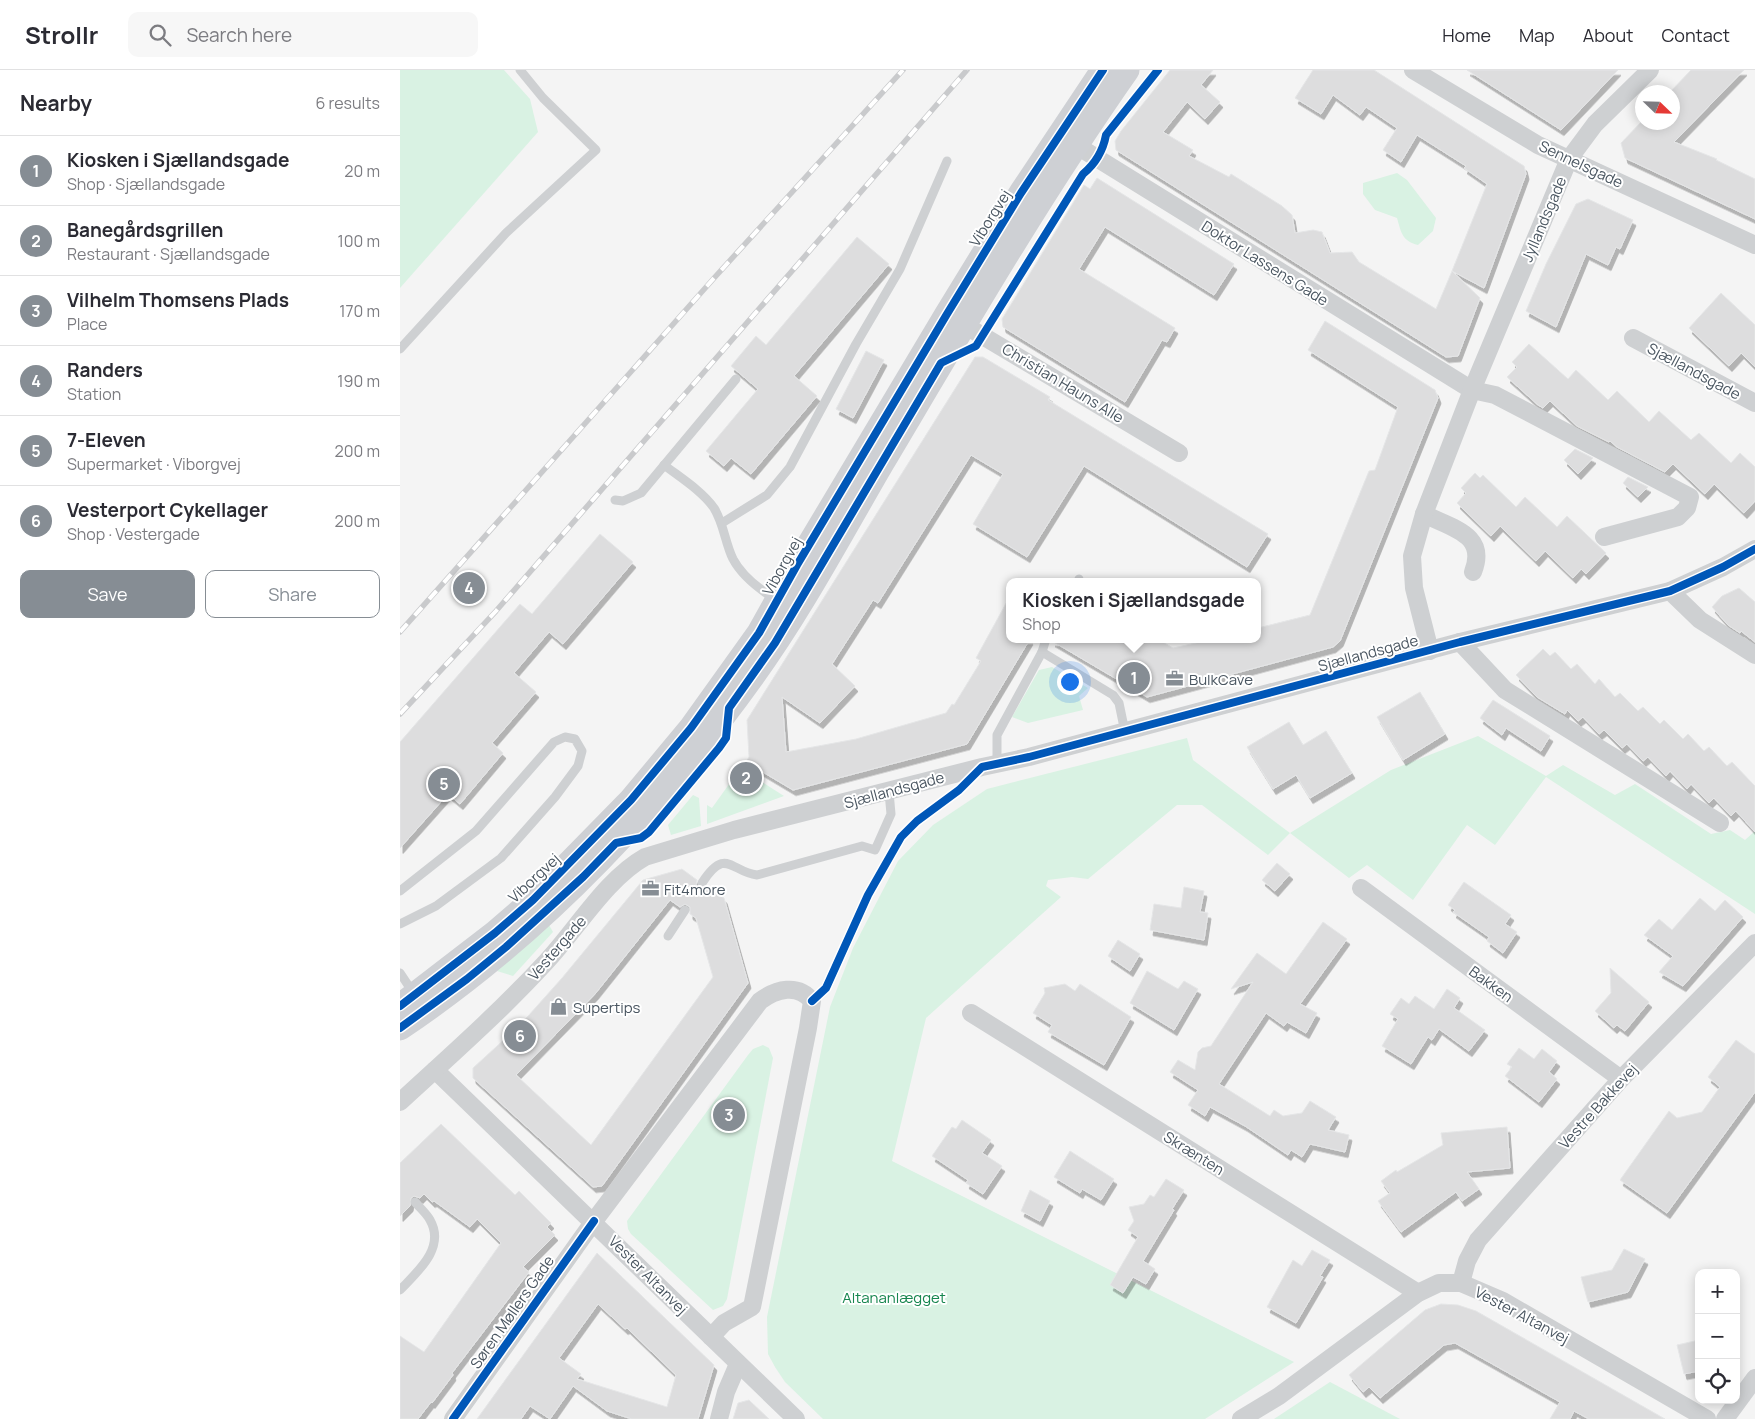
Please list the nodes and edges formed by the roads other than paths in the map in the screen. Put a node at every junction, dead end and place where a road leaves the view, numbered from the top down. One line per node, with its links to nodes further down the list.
1 (520, 70): 12 (lane)
2 (1104, 70): 6 (main road, Viborgvej)
3 (1127, 70): 6 (main road, Viborgvej)
4 (1413, 70): 7 (street, Sennelsgade)
5 (1650, 70): 7 (street, Jyllandsgade)
6 (1068, 140): 10 (main road, Viborgvej); 14 (street, Doktor Lassens Gade)
7 (1569, 159): 9 (street, Sennelsgade); 14 (street, Jyllandsgade)
8 (947, 160): 20 (lane)
9 (1755, 245)
10 (955, 319): 16 (street, Christian Hauns Alle); 25 (main road, Viborgvej)
11 (1633, 338): 15 (street, Sjællandsgade)
12 (400, 348)
13 (736, 379): 17 (lane)
14 (1472, 390): 19 (street, Jyllandsgade); 21 (street)
15 (1755, 403)
16 (1179, 453)
17 (664, 465): 18 (lane); 20 (lane)
18 (615, 500)
19 (1424, 514): 23 (street); 28 (street, Jyllandsgade)
20 (722, 523): 25 (lane)
21 (1604, 537)
22 (1755, 549): 24 (street, Sjællandsgade)
23 (1473, 572)
24 (1670, 590): 26 (street, Sjællandsgade); 30 (street)
25 (787, 606): 44 (main road, Viborgvej)
26 (1460, 642): 28 (street, Sjællandsgade); 34 (street)
27 (1045, 643): 29 (lane)
28 (1430, 651): 31 (street, Sjællandsgade)
29 (1042, 652): 31 (lane); 32 (lane)
30 (1755, 655)
31 (1125, 732): 32 (street, Sjællandsgade)
32 (997, 764): 33 (street, Sjællandsgade)
33 (889, 792): 35 (street, Sjællandsgade); 36 (lane)
34 (1720, 823)
35 (734, 830): 46 (street, Vestergade)
36 (702, 883)
37 (1361, 888): 47 (street, Bakken)
38 (400, 891): 40 (lane)
39 (685, 910): 41 (lane)
40 (400, 924)
41 (668, 936)
42 (1755, 943): 47 (street, Vestre Bakkevej)
43 (400, 973): 44 (lane)
44 (406, 1012)
45 (971, 1013): 53 (street, Skrænten)
46 (435, 1070): 48 (street, Vestergade); 50 (street, Vester Altanvej)
47 (1621, 1079): 51 (street, Vestre Bakkevej)
48 (400, 1102)
49 (415, 1202): 52 (lane)
50 (594, 1222): 54 (street, Vester Altanvej); 54 (street, Søren Møllers Gade); 57 (street, Søren Møllers Gade)
51 (1461, 1283): 53 (street, Vester Altanvej); 61 (street, Vester Altanvej)
52 (400, 1290)
53 (1418, 1292): 60 (street, Vester Altanvej)
54 (711, 1337): 55 (street, Vester Altanvej)
55 (738, 1364): 58 (street); 59 (street, Vester Altanvej)
56 (1755, 1378): 62 (street)
57 (453, 1419)
58 (719, 1419)
59 (796, 1419)
60 (1241, 1419)
61 (1707, 1419)
62 (1725, 1419)

